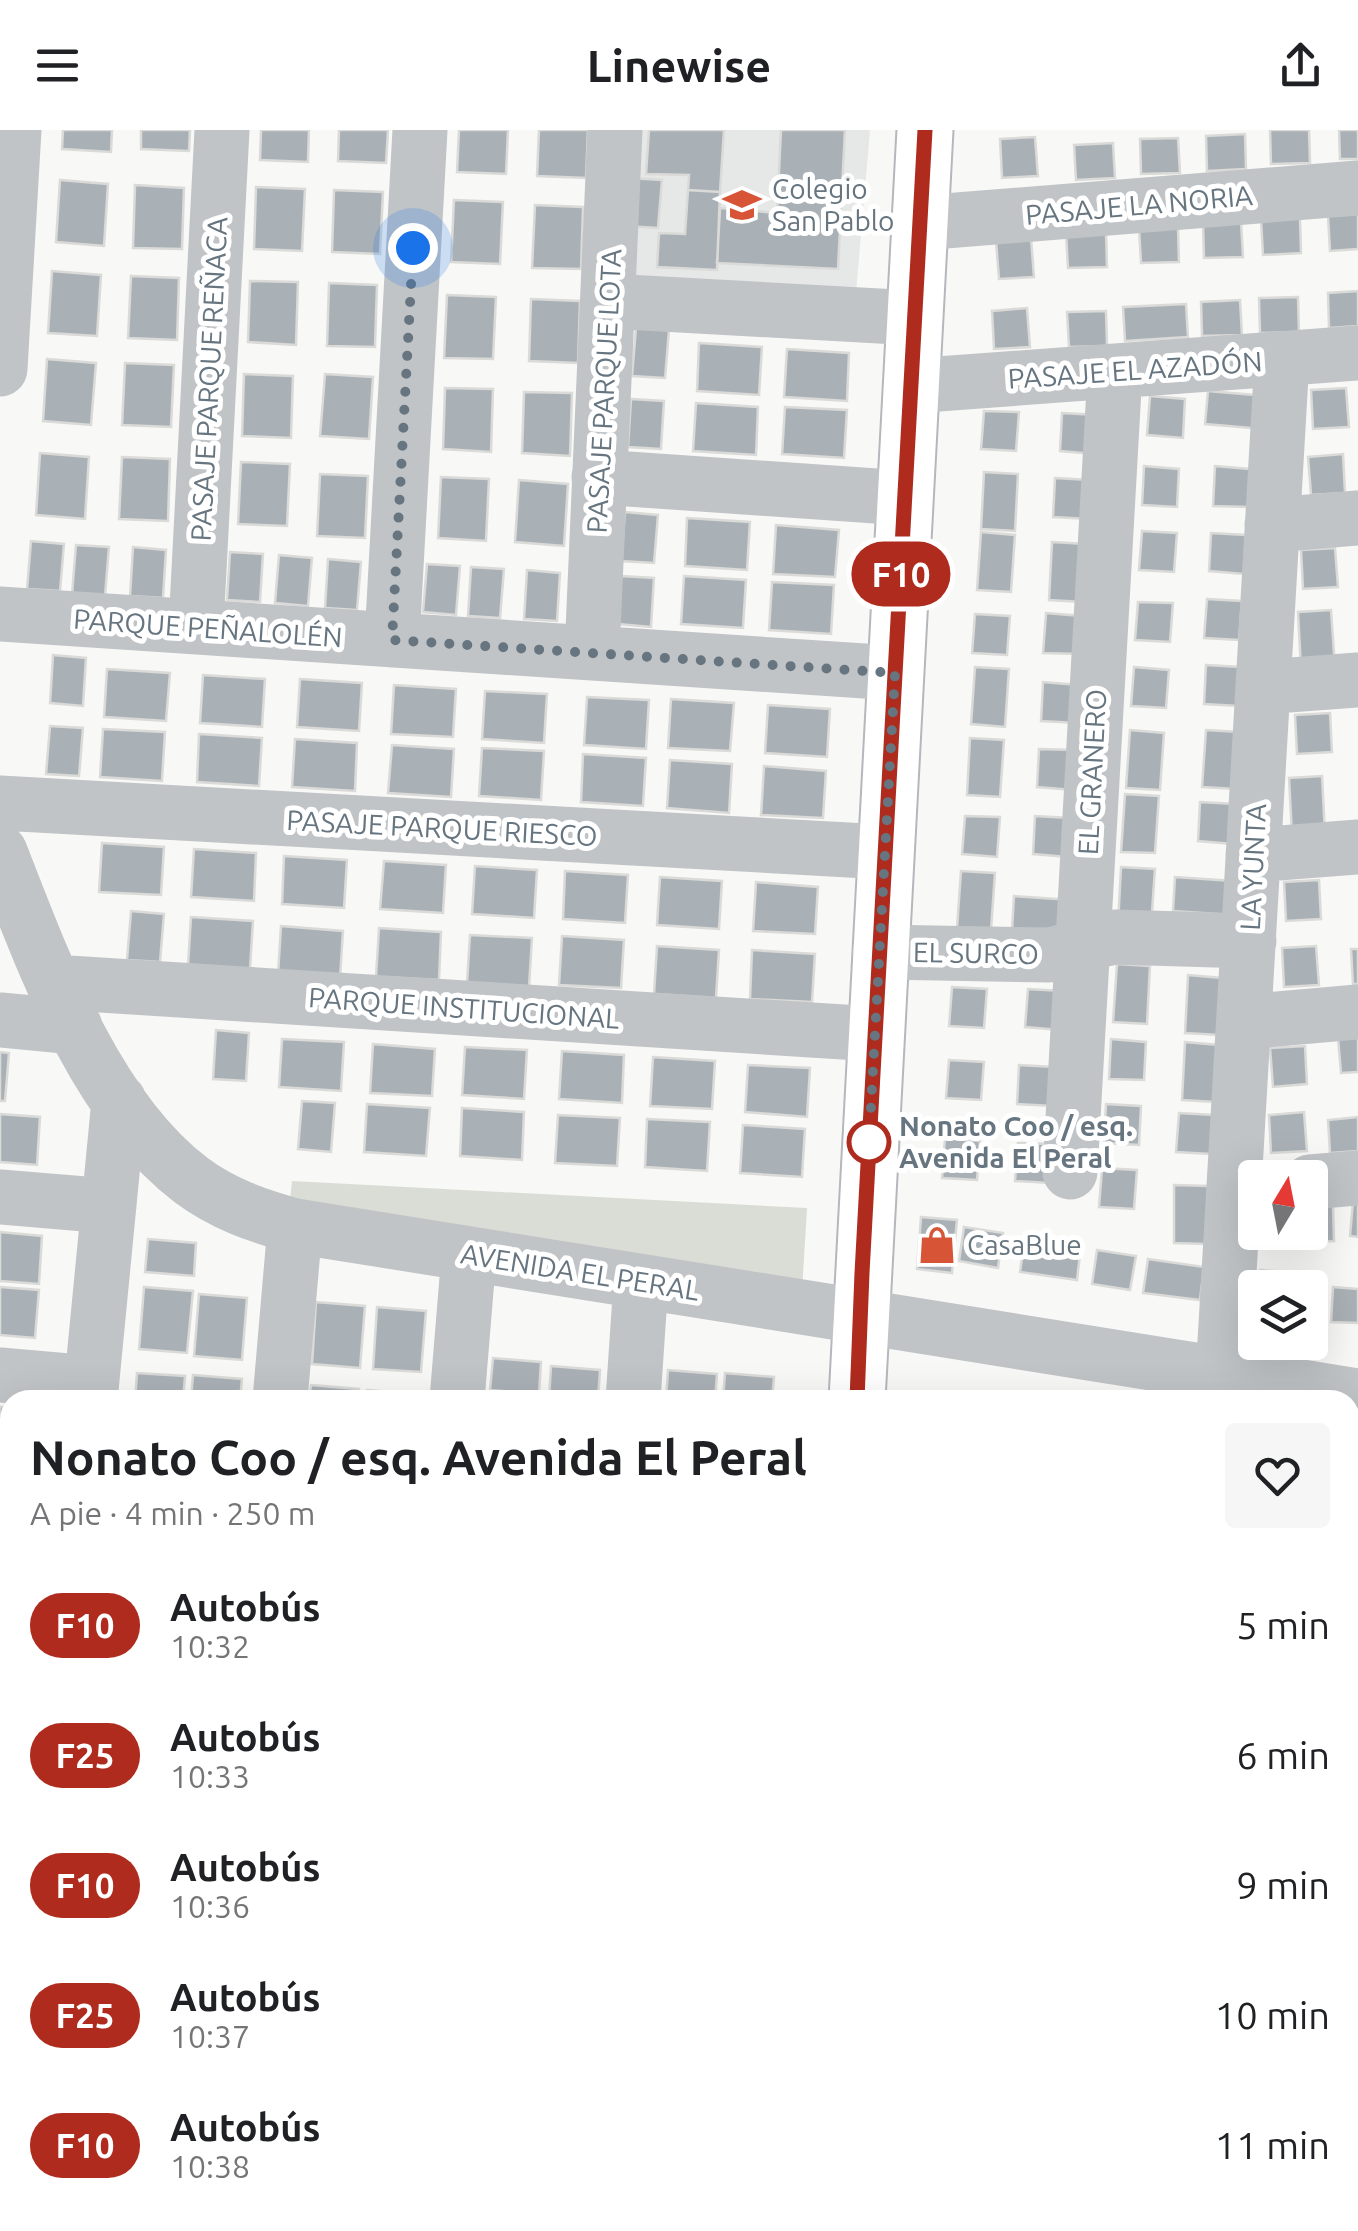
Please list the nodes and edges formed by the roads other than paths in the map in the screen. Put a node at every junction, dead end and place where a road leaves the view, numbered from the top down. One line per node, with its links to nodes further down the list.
1 (14, 130): 12 (street)
2 (222, 130): 20 (street, PASAJE PARQUE REÑACA)
3 (420, 130): 21 (street)
4 (616, 130): 8 (street, PASAJE PARQUE LOTA)
5 (925, 130): 7 (main road)
6 (1358, 188): 7 (street, PASAJE LA NORIA)
7 (920, 223): 9 (main road)
8 (608, 301): 9 (street); 15 (street, PASAJE PARQUE LOTA)
9 (915, 318): 14 (main road)
10 (1358, 353): 11 (street, PASAJE EL AZADÓN)
11 (1282, 359): 13 (street, PASAJE EL AZADÓN); 18 (street, LA YUNTA)
12 (0, 368)
13 (1115, 371): 14 (street, PASAJE EL AZADÓN); 32 (street, EL GRANERO)
14 (911, 386): 16 (main road)
15 (600, 478): 16 (street); 22 (street, PASAJE PARQUE LOTA)
16 (905, 498): 23 (main road)
17 (1358, 518): 18 (street)
18 (1272, 525): 25 (street, LA YUNTA)
19 (0, 614): 20 (street, PARQUE PEÑALOLÉN)
20 (196, 627): 21 (street, PARQUE PEÑALOLÉN)
21 (392, 640): 22 (street, PARQUE PEÑALOLÉN)
22 (592, 653): 23 (street, PARQUE PEÑALOLÉN)
23 (895, 673): 29 (main road)
24 (1358, 680): 25 (street)
25 (1263, 687): 30 (street, LA YUNTA)
26 (0, 803): 29 (street, PASAJE PARQUE RIESCO)
27 (1358, 847): 30 (street)
28 (0, 852): 34 (street, AVENIDA EL PERAL)
29 (885, 852): 33 (main road)
30 (1253, 855): 31 (street, LA YUNTA)
31 (1248, 941): 32 (street, EL SURCO); 37 (street, LA YUNTA)
32 (1082, 946): 33 (street, EL SURCO); 41 (street, EL GRANERO)
33 (880, 952): 38 (main road)
34 (64, 1005): 36 (street, PARQUE INSTITUCIONAL); 38 (street, PARQUE INSTITUCIONAL); 39 (street, AVENIDA EL PERAL)
35 (1358, 1012): 37 (street)
36 (0, 1020)
37 (1244, 1022): 40 (street, LA YUNTA)
38 (875, 1034): 50 (main road)
39 (119, 1101): 45 (street); 46 (street, AVENIDA EL PERAL)
40 (1244, 1160)
41 (1070, 1172)
42 (1358, 1178): 43 (street)
43 (1328, 1180)
44 (0, 1197): 45 (street)
45 (109, 1206): 54 (street)
46 (296, 1226): 48 (street, AVENIDA EL PERAL); 55 (street)
47 (1238, 1241): 52 (street, LA YUNTA)
48 (469, 1254): 49 (street, AVENIDA EL PERAL); 56 (street)
49 (642, 1282): 50 (street, AVENIDA EL PERAL); 57 (street)
50 (860, 1318): 52 (street, AVENIDA EL PERAL); 58 (main road)
51 (0, 1375): 53 (street)
52 (1223, 1376): 59 (street, AVENIDA EL PERAL)
53 (84, 1390)
54 (90, 1390)
55 (281, 1390)
56 (458, 1390)
57 (634, 1390)
58 (856, 1390)
59 (1318, 1390)

